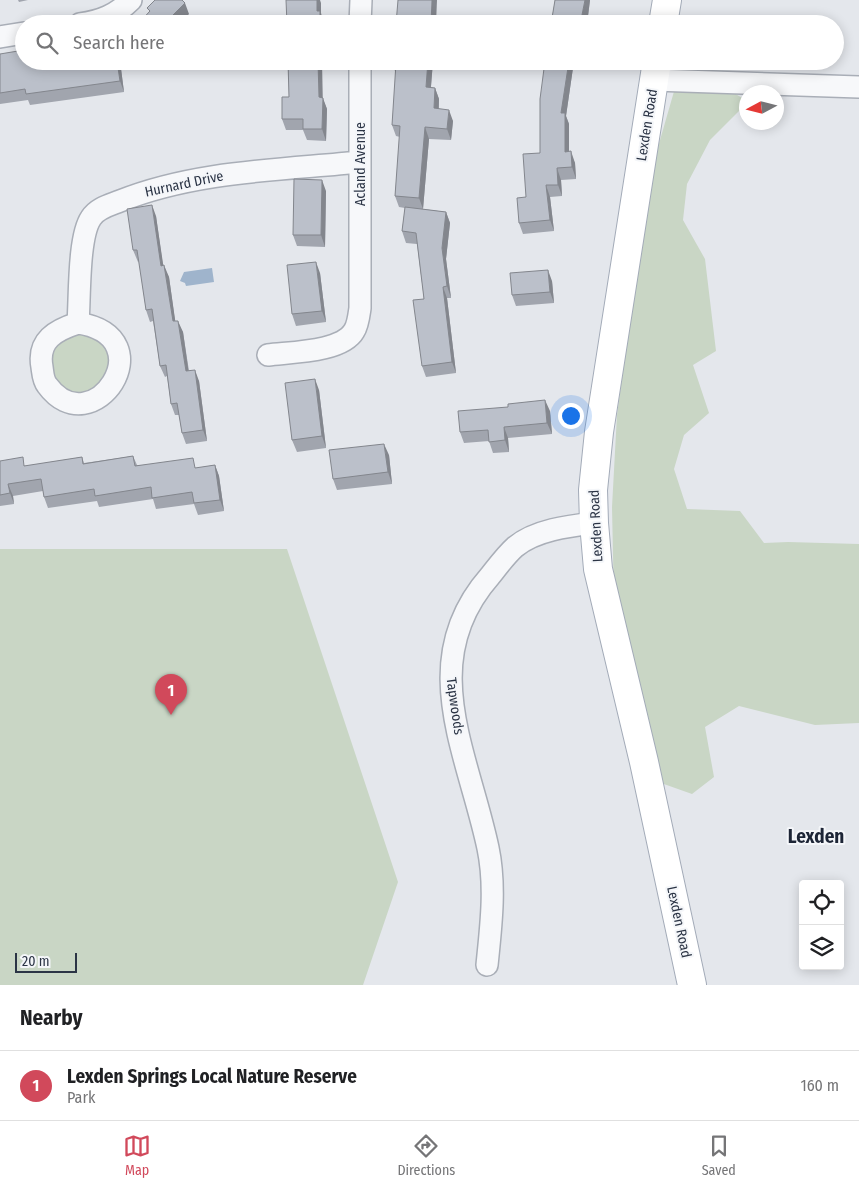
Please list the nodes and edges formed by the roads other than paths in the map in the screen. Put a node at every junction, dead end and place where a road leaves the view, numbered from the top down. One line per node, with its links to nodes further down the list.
1 (131, 0): 4 (street)
2 (360, 0): 5 (street)
3 (667, 0): 6 (main road)
4 (111, 15)
5 (360, 15)
6 (664, 15)
7 (15, 34): 8 (street)
8 (0, 37)
9 (360, 70): 12 (street, Acland Avenue)
10 (656, 71): 11 (street); 15 (main road, Lexden Road)
11 (859, 87)
12 (360, 162): 13 (street, Hurnard Drive); 14 (street, Acland Avenue)
13 (78, 323)
14 (268, 356)
15 (594, 523): 16 (street, Tapwoods); 17 (main road, Lexden Road)
16 (487, 965)
17 (692, 985)

